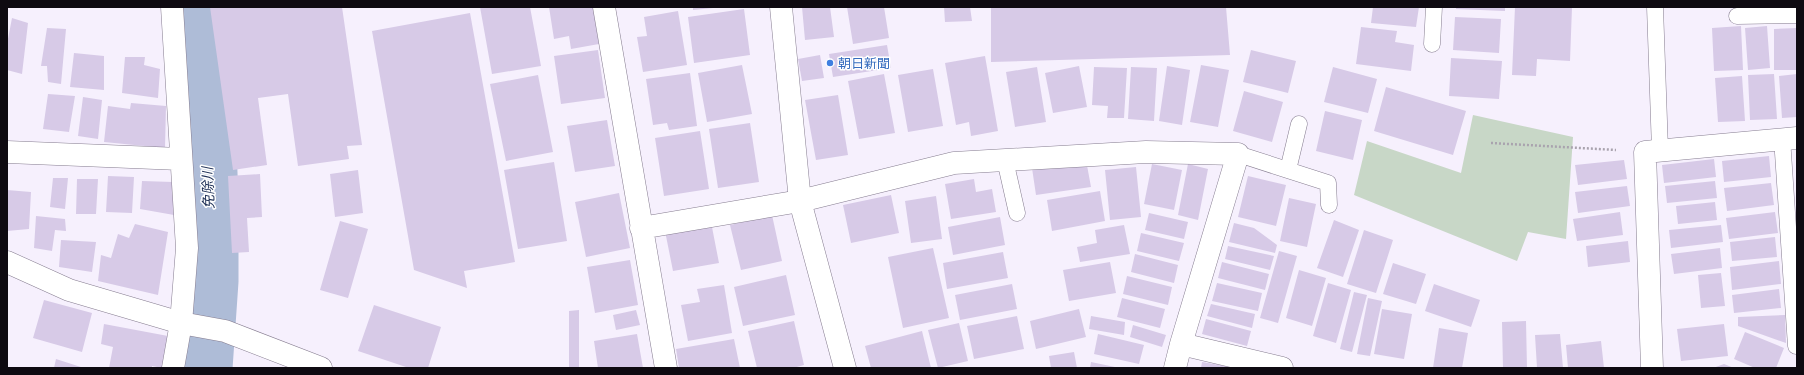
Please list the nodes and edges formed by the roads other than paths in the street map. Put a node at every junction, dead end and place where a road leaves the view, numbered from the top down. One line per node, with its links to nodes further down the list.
1 (172, 7): 14 (street)
2 (604, 7): 20 (street)
3 (781, 7): 17 (street)
4 (1434, 7): 8 (lane)
5 (1655, 7): 11 (lane)
6 (1797, 15): 7 (lane)
7 (1737, 16)
8 (1432, 44)
9 (1299, 124): 16 (lane)
10 (1789, 138): 11 (street); 24 (lane)
11 (1652, 151): 31 (street)
12 (7, 152): 14 (street)
13 (1238, 154): 15 (street); 16 (lane); 23 (street)
14 (180, 159): 22 (street)
15 (1004, 160): 17 (street); 19 (lane)
16 (1288, 170): 18 (lane)
17 (800, 201): 20 (street); 28 (street)
18 (1329, 205)
19 (1017, 213)
20 (641, 228): 27 (street)
21 (7, 262): 22 (street)
22 (182, 324): 25 (street); 26 (street)
23 (1181, 344): 29 (street); 30 (street)
24 (1796, 346)
25 (317, 367)
26 (173, 368)
27 (666, 368)
28 (845, 368)
29 (1175, 368)
30 (1282, 368)
31 (1652, 368)

